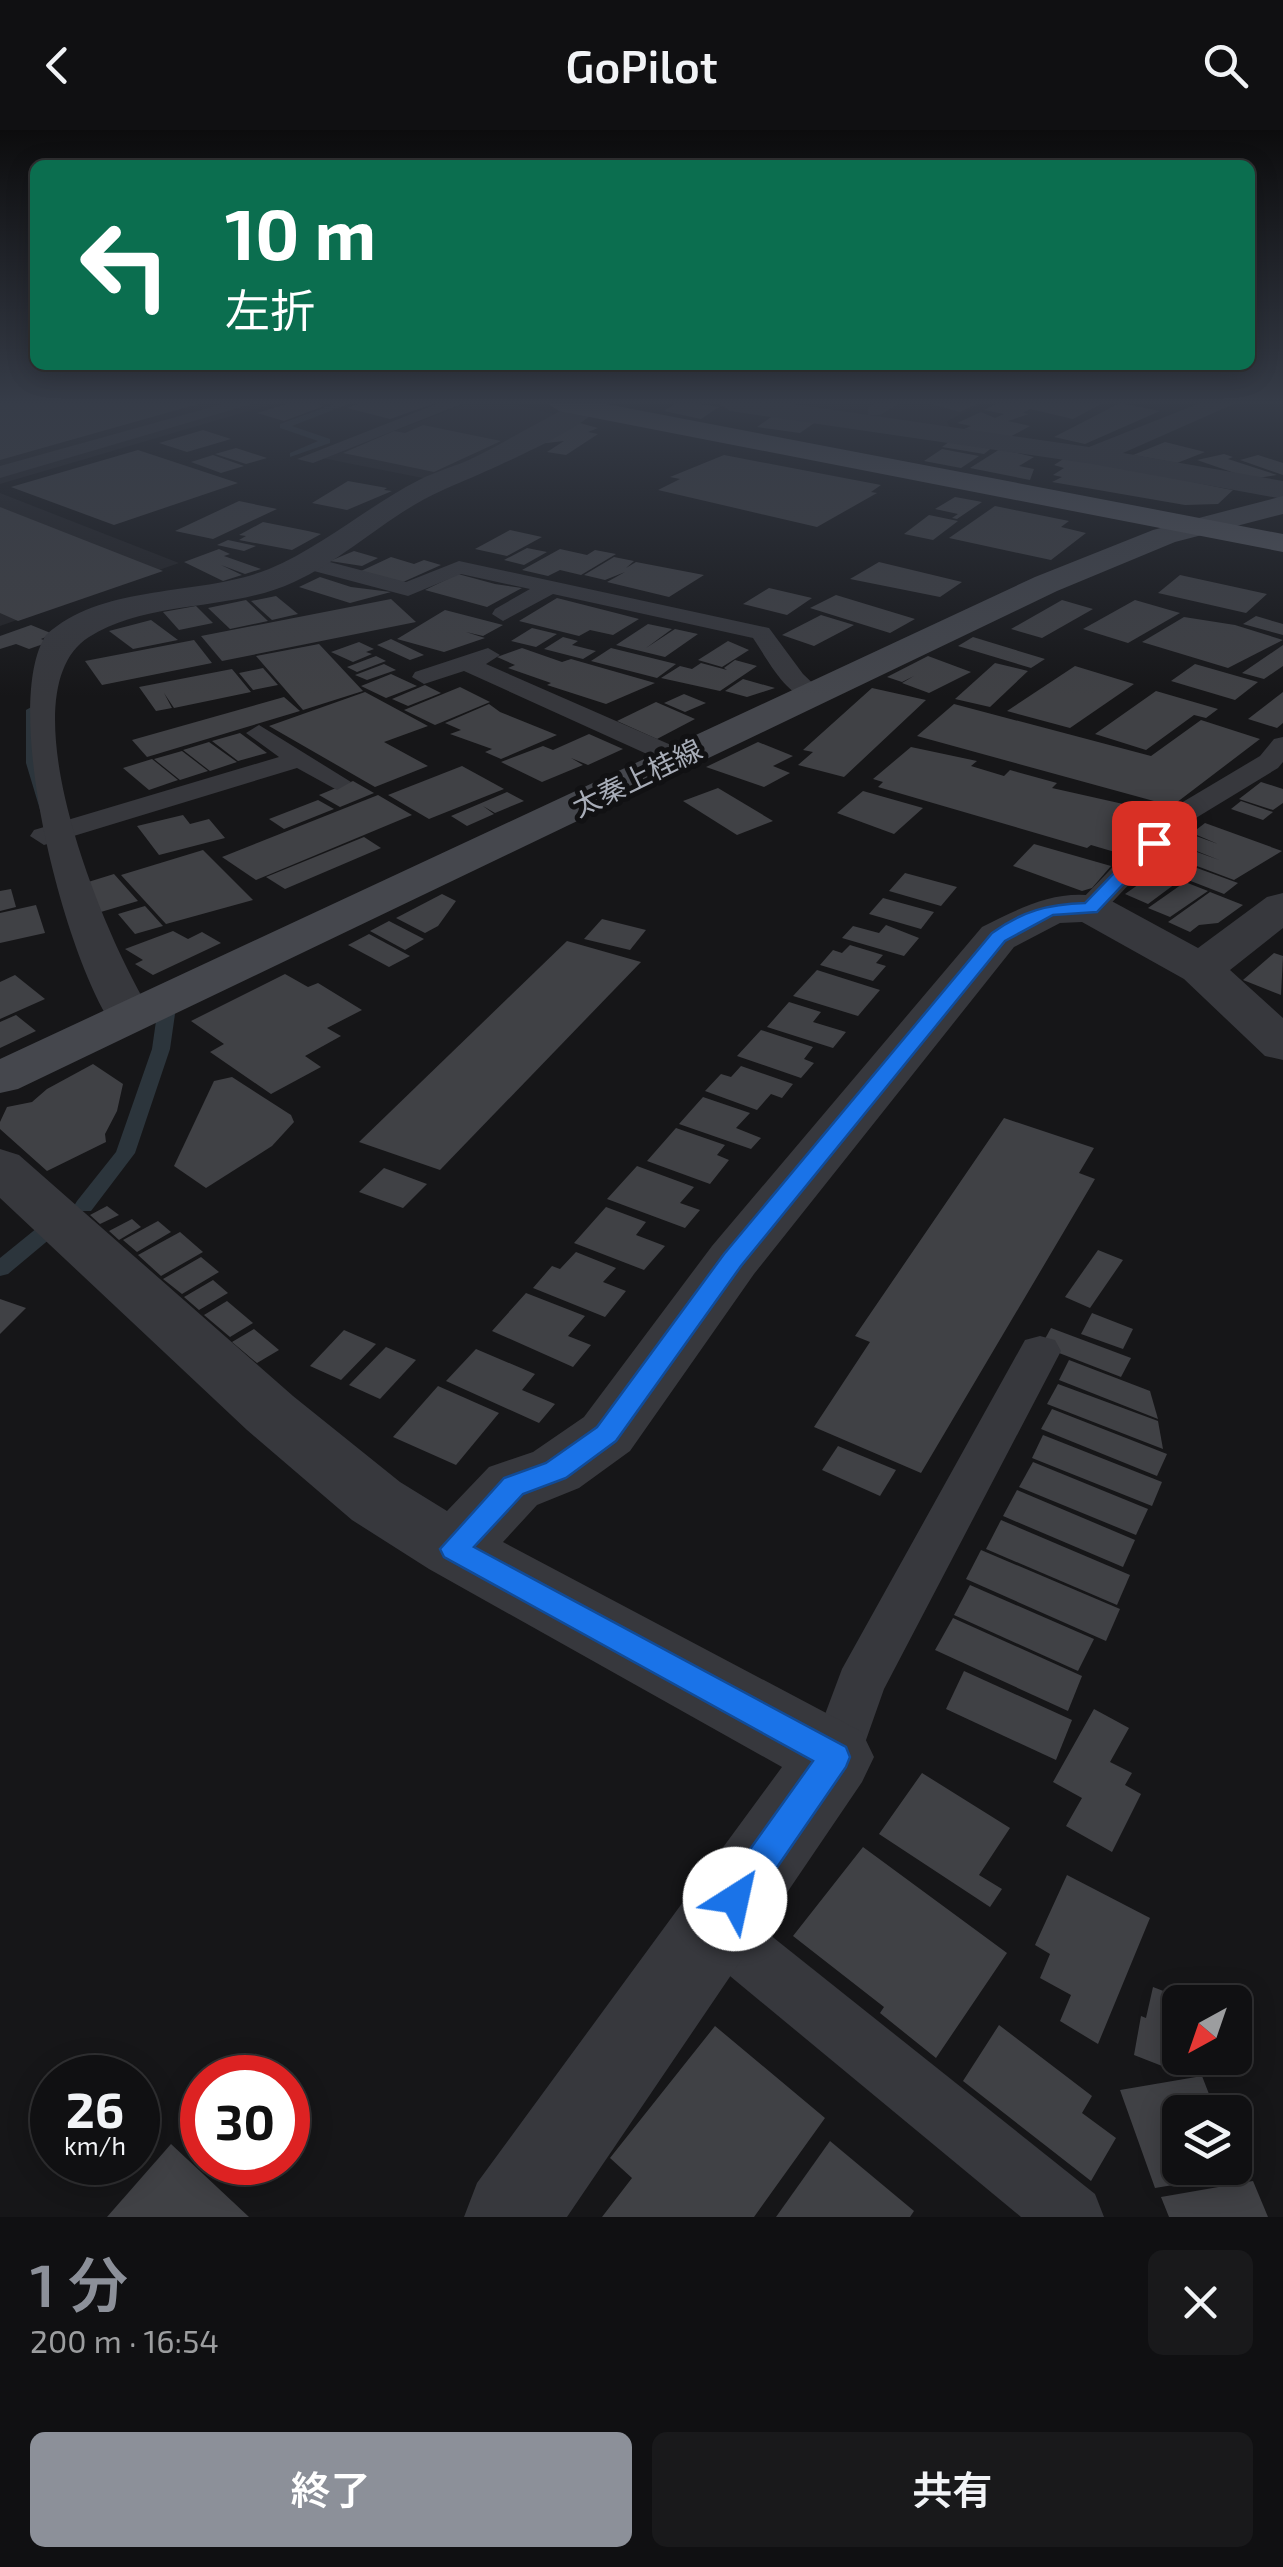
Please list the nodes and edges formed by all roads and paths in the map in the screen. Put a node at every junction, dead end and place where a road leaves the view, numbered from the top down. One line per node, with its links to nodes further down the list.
1 (405, 500): 6 (street)
2 (1065, 500): 4 (main road)
3 (1283, 505): 4 (main road, 太秦上桂線)
4 (1199, 526): 5 (main road); 12 (main road, 太秦上桂線)
5 (1283, 543)
6 (303, 561): 7 (lane); 18 (street)
7 (548, 588): 8 (lane); 12 (lane)
8 (503, 614)
9 (500, 650): 10 (lane)
10 (464, 663): 11 (lane); 16 (lane)
11 (424, 677)
12 (812, 694): 16 (main road, 太秦上桂線)
13 (259, 733): 15 (lane)
14 (1283, 746): 20 (lane)
15 (300, 758): 17 (lane); 18 (lane)
16 (678, 758): 22 (main road, 太秦上桂線)
17 (337, 782)
18 (44, 836): 22 (street)
19 (1283, 906): 21 (street)
20 (1090, 908): 21 (street); 27 (street)
21 (1201, 969): 23 (street)
22 (130, 1016): 24 (main road, 太秦上桂線)
23 (1283, 1045)
24 (0, 1078)
25 (0, 1168): 27 (street)
26 (1040, 1351): 28 (lane)
27 (454, 1549): 28 (street)
28 (834, 1757): 29 (street)
29 (715, 1928): 30 (street); 31 (lane)
30 (511, 2217)
31 (1072, 2217)

